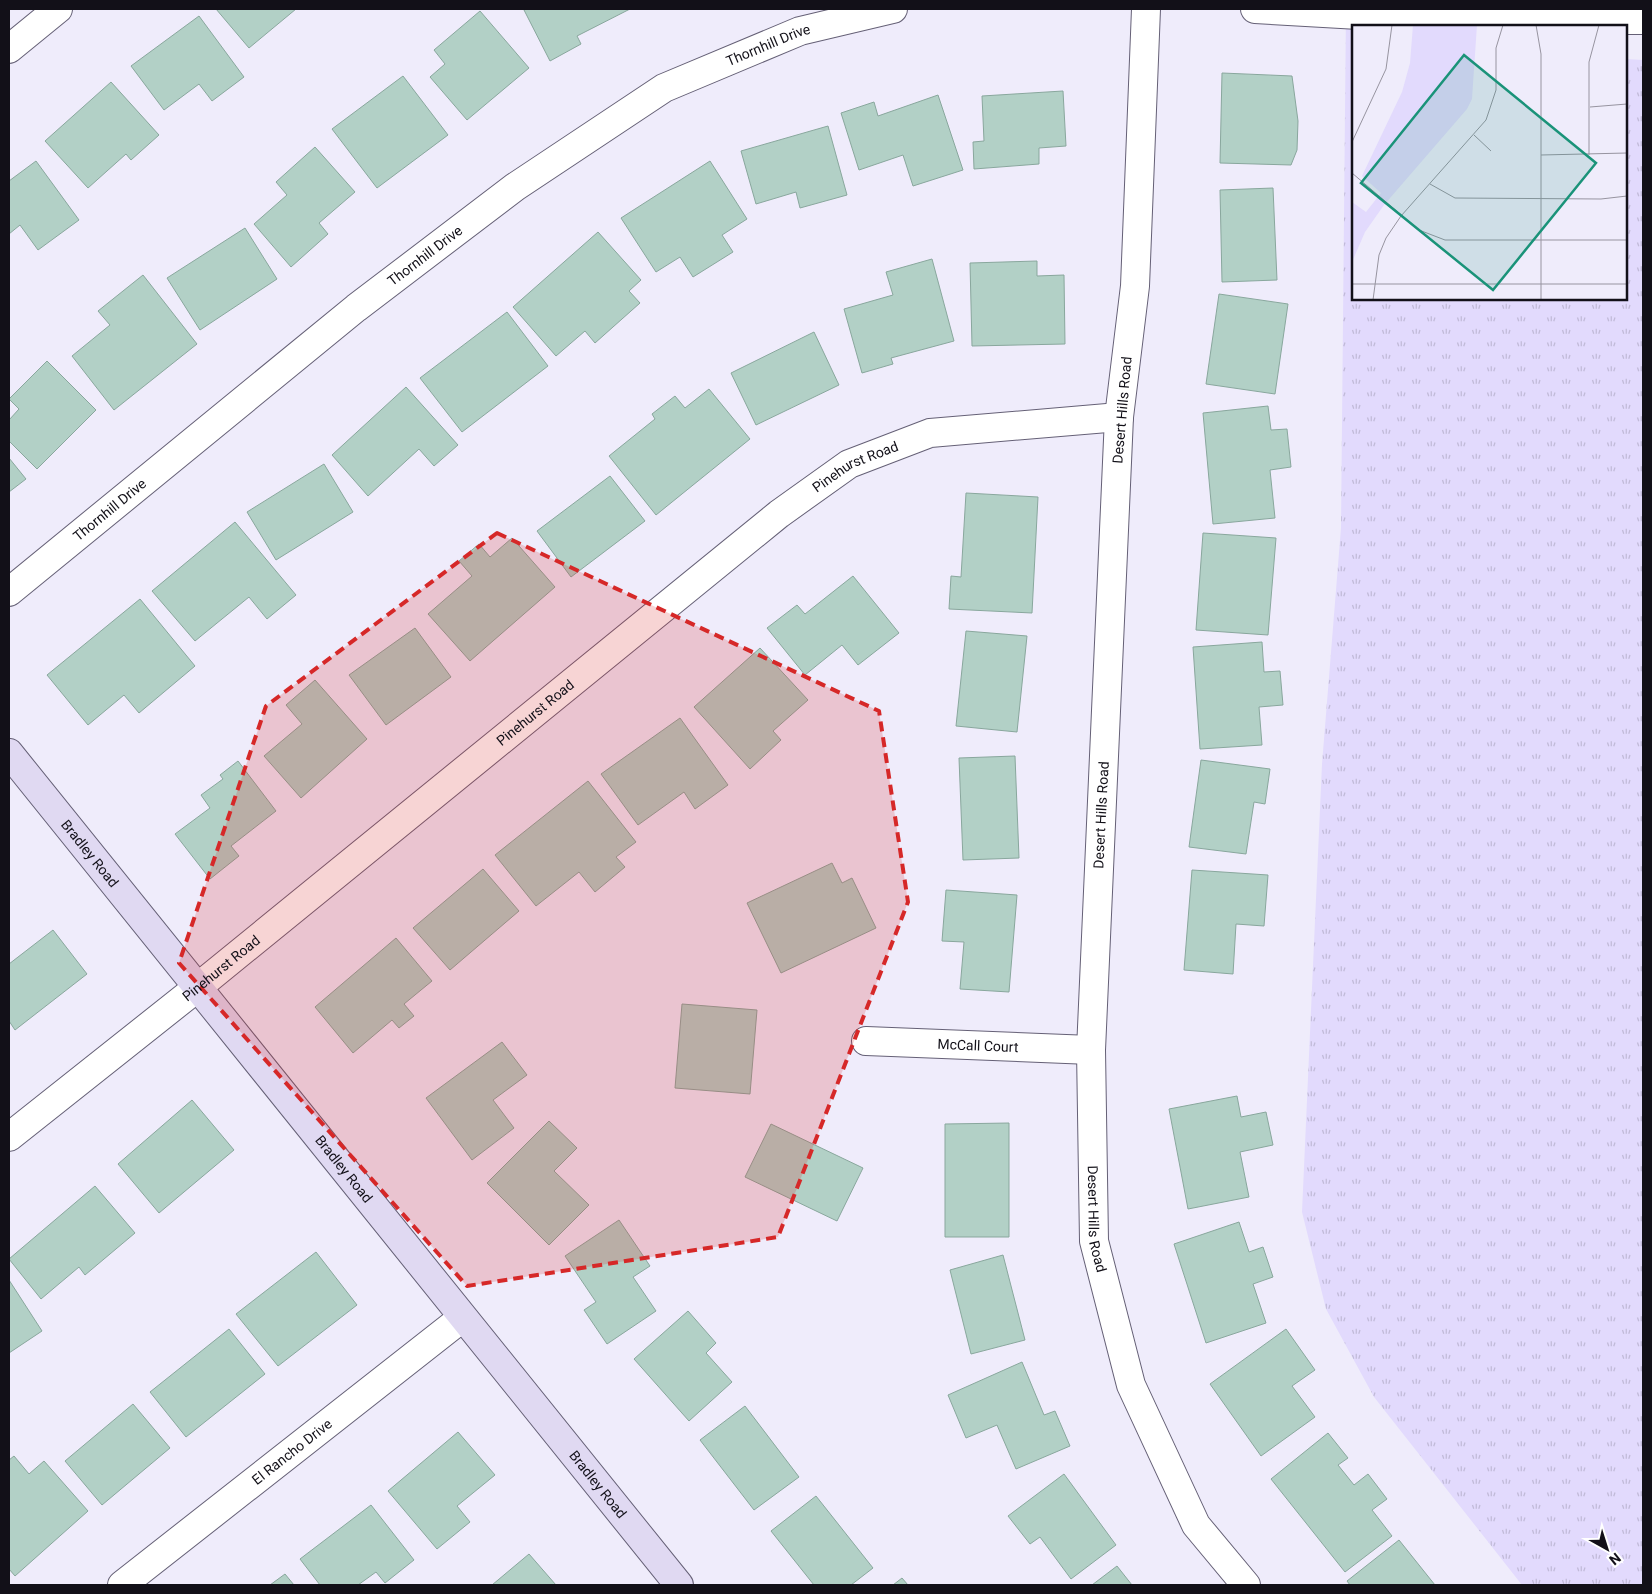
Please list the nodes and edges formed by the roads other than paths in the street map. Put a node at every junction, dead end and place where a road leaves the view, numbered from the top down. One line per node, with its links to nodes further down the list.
1 (58, 9): 6 (street)
2 (893, 9): 8 (street, Thornhill Drive)
3 (1146, 9): 7 (street, Desert Hills Road)
4 (1255, 9): 5 (street)
5 (1643, 20)
6 (9, 48)
7 (1119, 417): 10 (street, Pinehurst Road); 12 (street, Desert Hills Road)
8 (9, 592)
9 (9, 752): 10 (street, Bradley Road)
10 (198, 988): 13 (street, Pinehurst Road); 14 (street, Bradley Road)
11 (866, 1041): 12 (street, McCall Court)
12 (1091, 1050): 17 (street, Desert Hills Road)
13 (9, 1137)
14 (462, 1318): 15 (street, El Rancho Drive); 16 (street, Bradley Road)
15 (122, 1585)
16 (679, 1585)
17 (1246, 1585)

